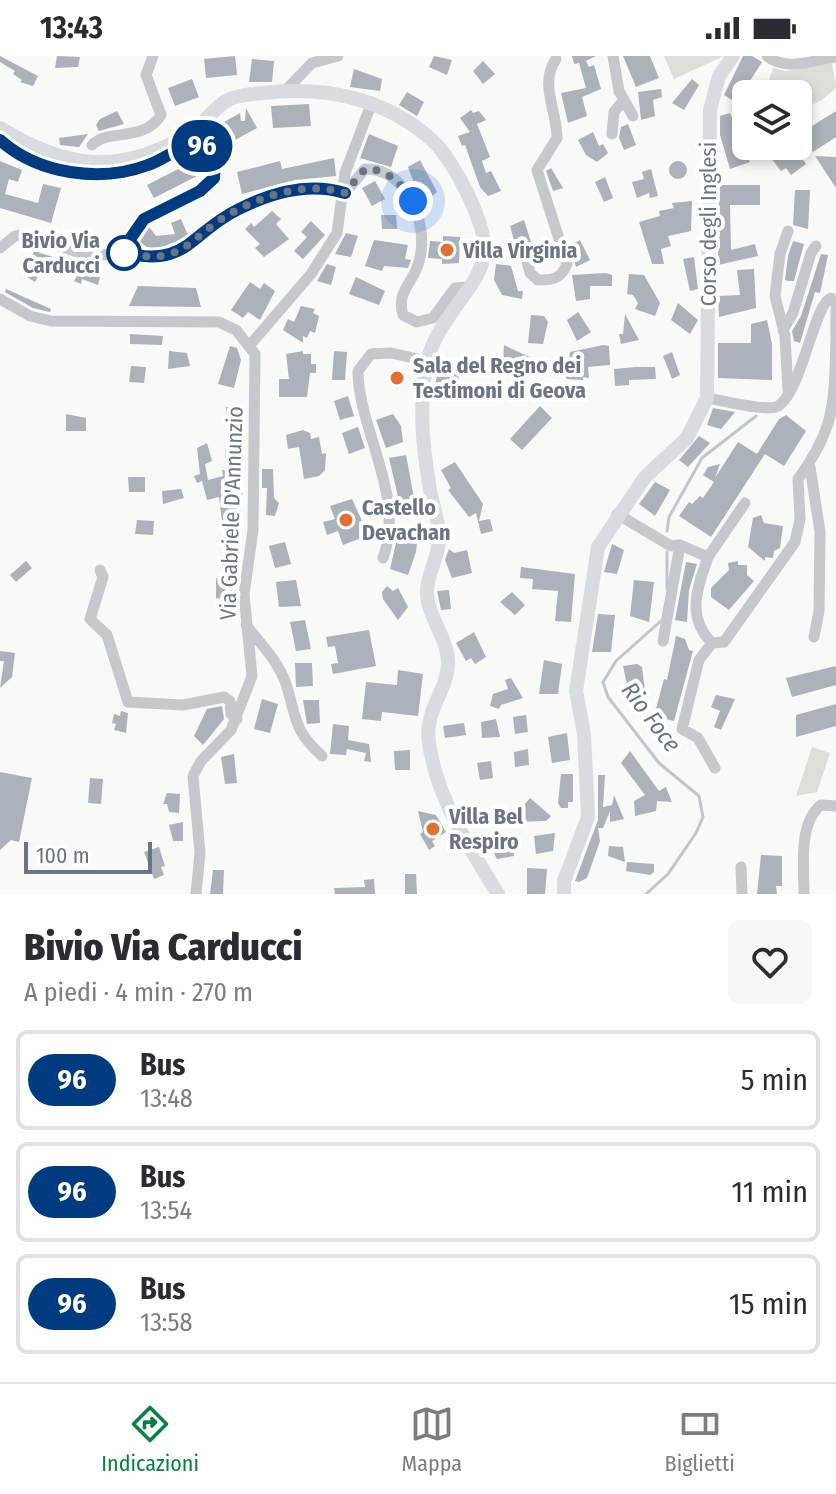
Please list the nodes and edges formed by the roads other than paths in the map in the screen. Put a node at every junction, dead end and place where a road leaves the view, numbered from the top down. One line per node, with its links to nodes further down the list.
1 (153, 56): 15 (street)
2 (338, 56): 8 (street)
3 (613, 56): 9 (street)
4 (733, 56): 30 (main road, Corso degli Inglesi)
5 (767, 56): 7 (street)
6 (558, 57): 21 (street)
7 (836, 57)
8 (285, 91): 10 (main road); 12 (main road)
9 (623, 101): 11 (street); 13 (street)
10 (372, 102): 16 (street); 22 (main road)
11 (633, 116)
12 (0, 128)
13 (612, 134)
14 (0, 140): 20 (street)
15 (92, 145)
16 (345, 193): 20 (street); 22 (street); 27 (street)
17 (788, 231): 25 (street)
18 (816, 246): 25 (street)
19 (0, 248): 20 (street)
20 (121, 252)
21 (527, 262)
22 (467, 287): 28 (main road)
23 (0, 299): 27 (street)
24 (835, 302): 26 (street); 29 (street)
25 (783, 330): 29 (street)
26 (836, 338): 31 (street)
27 (252, 350): 38 (street, Via Gabriele D'Annunzio)
28 (427, 361): 36 (street); 48 (main road)
29 (788, 390): 30 (street)
30 (707, 398): 33 (main road, Corso degli Inglesi)
31 (810, 467): 39 (street); 41 (street)
32 (745, 503): 35 (street)
33 (619, 511): 34 (street); 49 (main road, Corso degli Inglesi)
34 (678, 545): 35 (street); 40 (street)
35 (708, 557): 41 (street)
36 (383, 558)
37 (100, 570): 42 (street)
38 (245, 624): 42 (street, Via Gabriele D'Annunzio); 43 (street)
39 (814, 637)
40 (663, 641)
41 (712, 643): 44 (street)
42 (237, 719): 47 (street, Via Gabriele D'Annunzio)
43 (322, 756)
44 (715, 768)
45 (836, 806): 51 (street)
46 (741, 867): 50 (street)
47 (196, 894)
48 (497, 894)
49 (564, 894)
50 (742, 894)
51 (804, 894)

